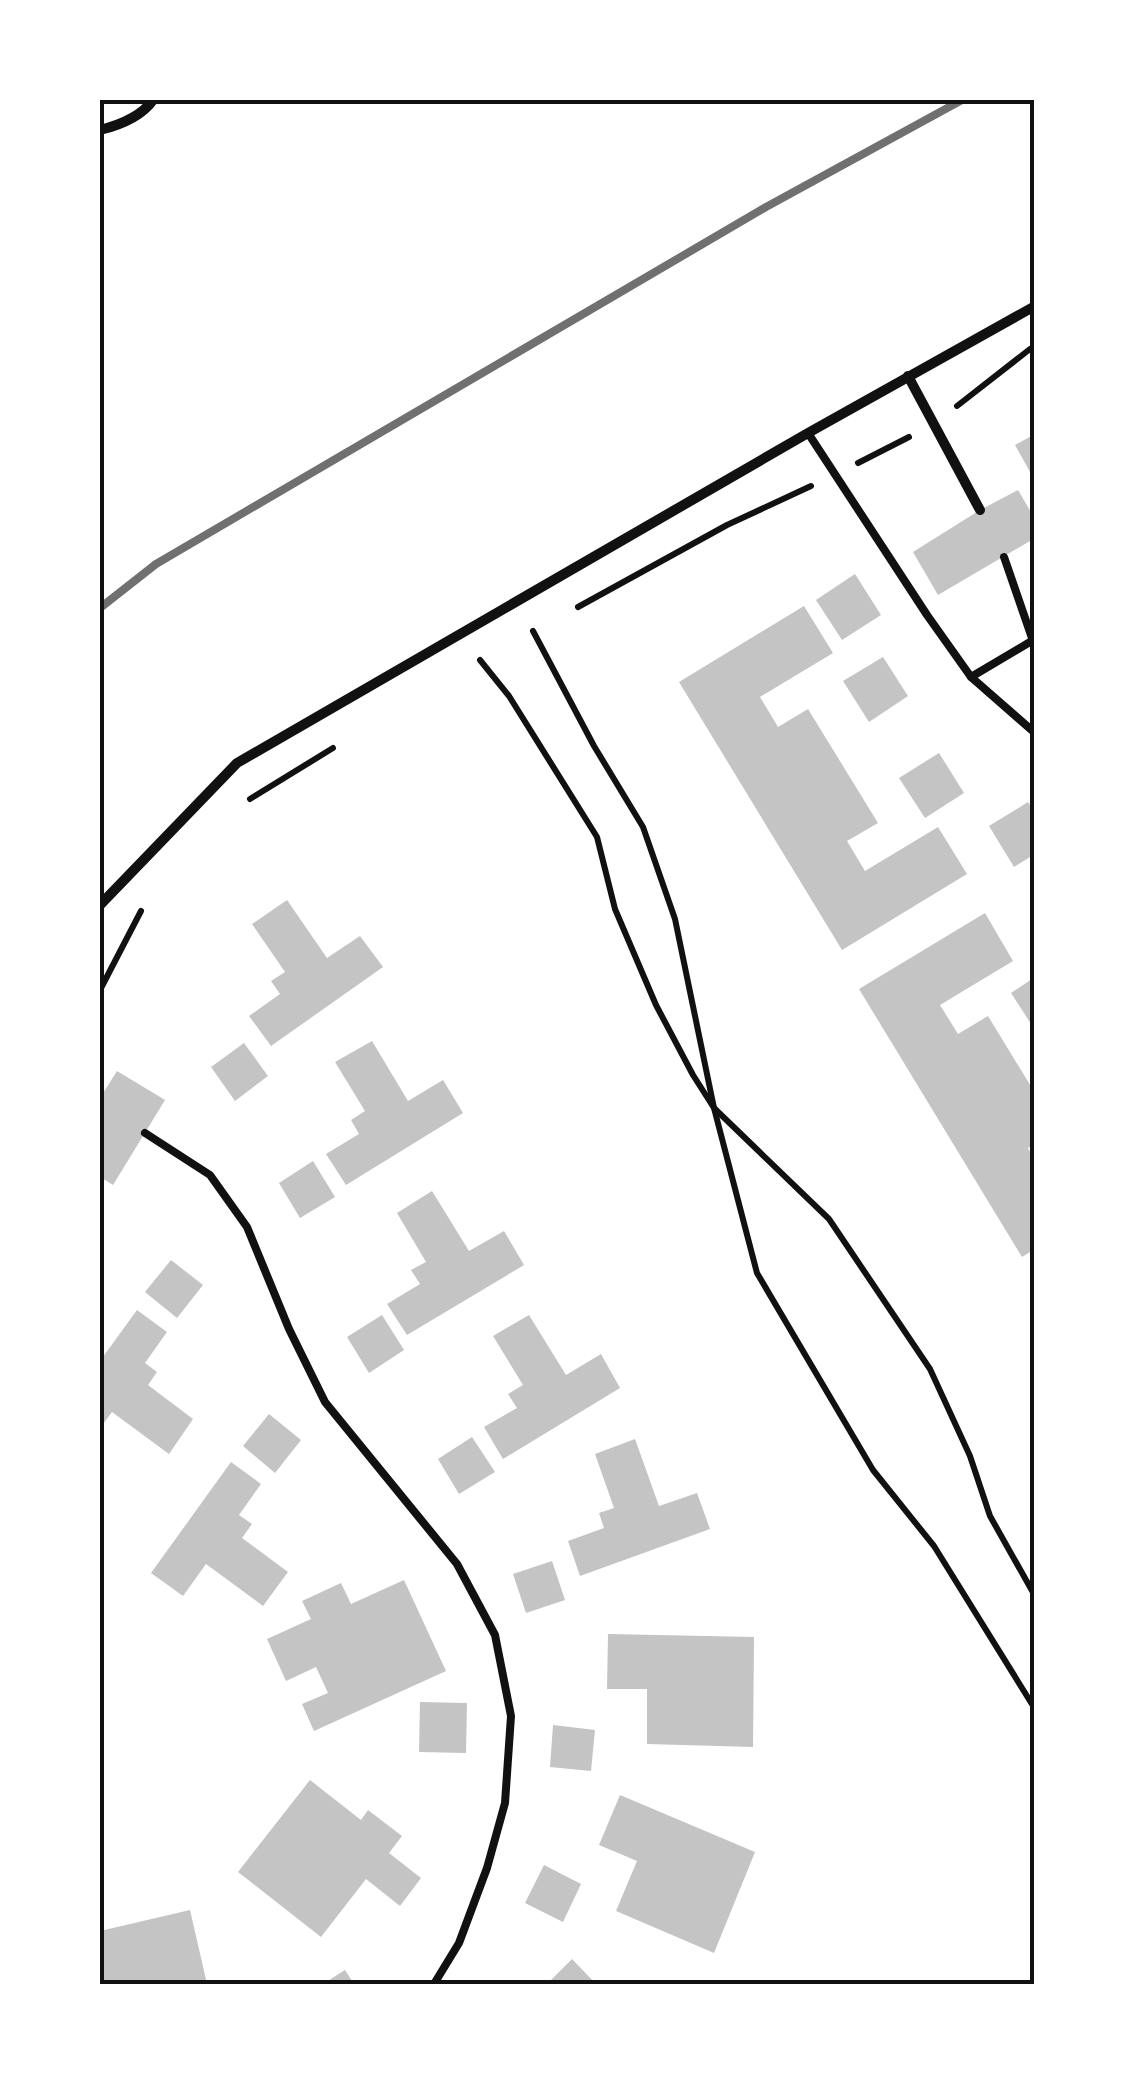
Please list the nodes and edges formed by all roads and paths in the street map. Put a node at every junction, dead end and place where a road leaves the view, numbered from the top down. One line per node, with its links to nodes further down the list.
1 (154, 100): 2 (street)
2 (100, 130)
3 (1035, 306): 5 (street)
4 (1035, 346): 6 (path)
5 (908, 376): 6 (street); 7 (street)
6 (934, 424): 8 (path); 9 (street)
7 (808, 433): 8 (lane); 21 (street)
8 (836, 474): 11 (path); 16 (lane)
9 (980, 510)
10 (1004, 556): 13 (lane)
11 (565, 614)
12 (549, 622): 23 (path)
13 (1034, 640): 14 (lane); 16 (lane)
14 (1035, 654)
15 (470, 665): 23 (path)
16 (971, 676): 17 (lane)
17 (1035, 733)
18 (345, 740): 19 (path)
19 (246, 801)
20 (145, 904): 22 (path)
21 (100, 906)
22 (100, 990)
23 (714, 1108): 25 (path); 26 (path)
24 (145, 1133): 27 (lane)
25 (1035, 1596)
26 (1035, 1709)
27 (434, 1984)

